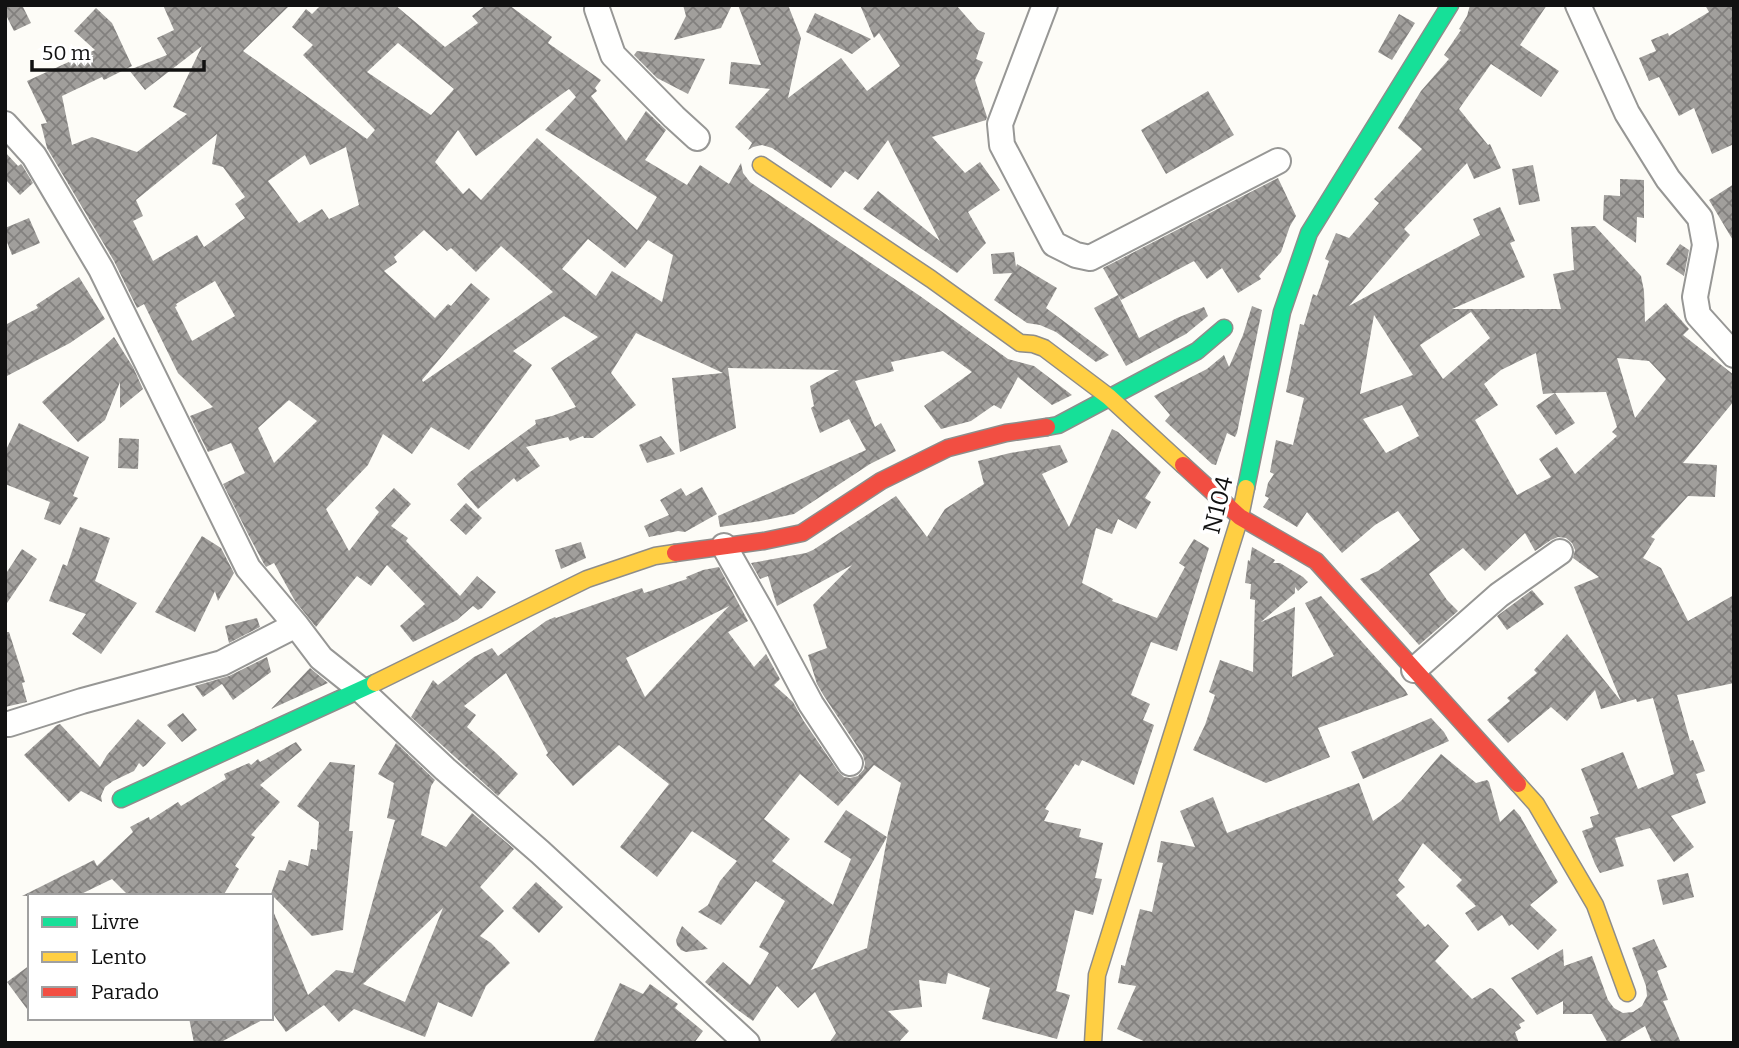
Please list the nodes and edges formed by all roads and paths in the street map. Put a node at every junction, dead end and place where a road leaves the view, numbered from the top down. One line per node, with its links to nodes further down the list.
1 (1045, 5): 7 (street)
2 (1450, 5): 12 (street, N104 / N104)
3 (1578, 5): 10 (street)
4 (599, 7): 6 (street)
5 (5, 124): 15 (street)
6 (697, 138)
7 (1278, 161)
8 (761, 165): 11 (street)
9 (1224, 328): 11 (street)
10 (1734, 355)
11 (1109, 397): 12 (street); 13 (street)
12 (1240, 517): 16 (street); 23 (street, N104 / N104)
13 (724, 546): 17 (street); 19 (street)
14 (1560, 552): 16 (street)
15 (296, 625): 17 (street); 18 (street)
16 (1414, 670): 21 (street)
17 (361, 690): 20 (street); 22 (street)
18 (5, 724)
19 (850, 763)
20 (121, 799)
21 (1627, 993)
22 (747, 1043)
23 (1093, 1043)

